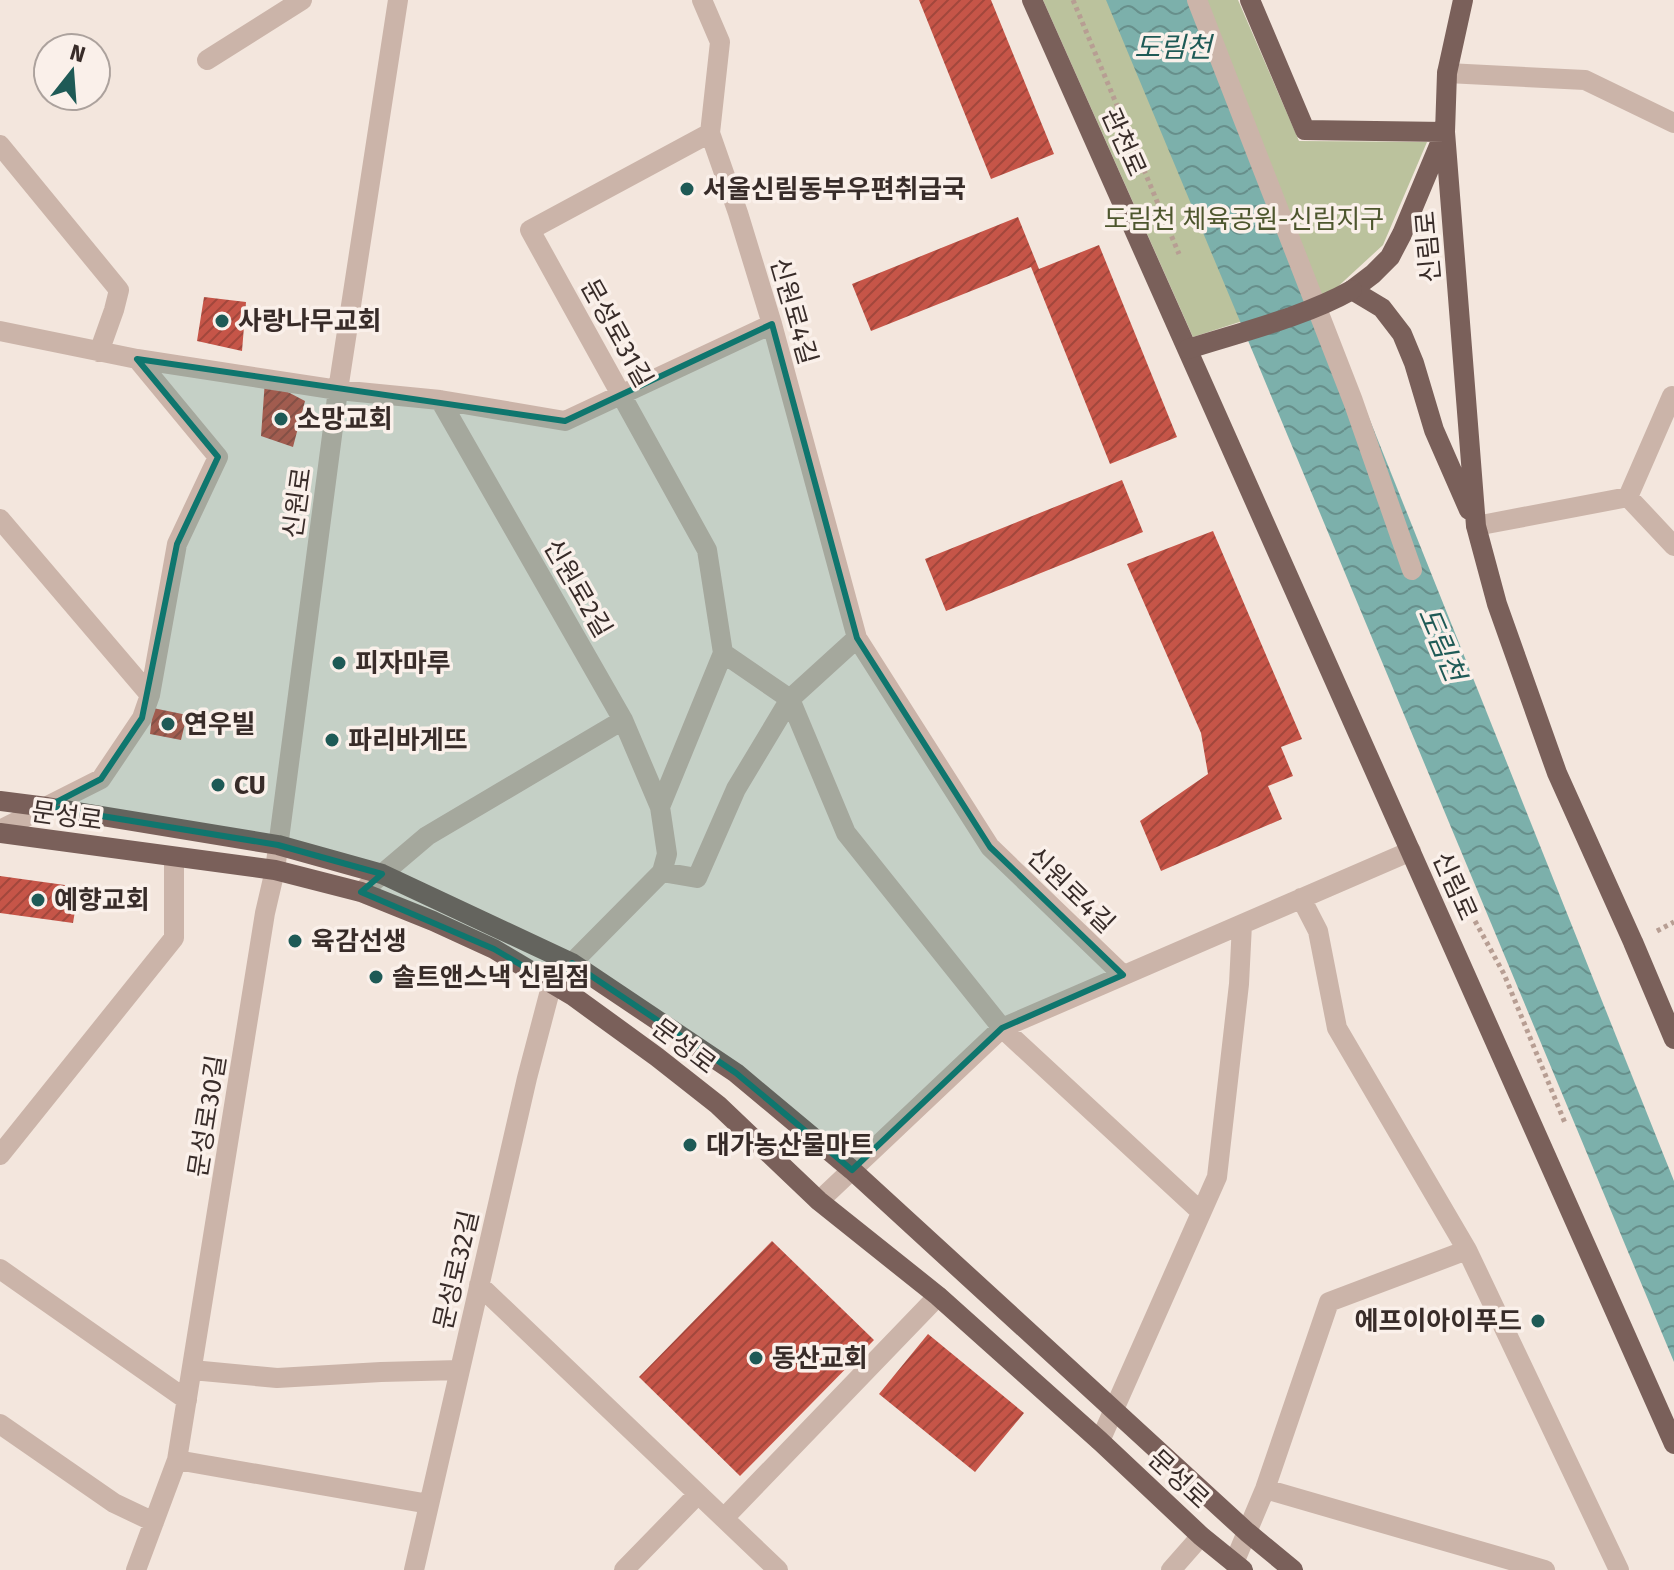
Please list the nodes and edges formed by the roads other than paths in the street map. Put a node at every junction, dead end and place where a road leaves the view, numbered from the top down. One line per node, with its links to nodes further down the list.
1 (302, 0): 8 (street)
2 (398, 0): 20 (street, 신원로)
3 (702, 0): 12 (street, 신원로4길)
4 (1032, 0): 17 (main road, 관천로)
5 (1197, 0): 28 (street)
6 (1250, 0): 11 (main road)
7 (1463, 0): 9 (main road, 신림로)
8 (207, 60)
9 (1447, 73): 10 (street); 11 (main road, 신림로)
10 (1674, 123)
11 (1445, 132): 14 (main road, 신림로); 26 (main road, 신림로)
12 (710, 133): 15 (street, 신원로4길); 21 (street, 문성로31길)
13 (0, 145): 18 (street)
14 (1352, 290): 17 (main road, 신림로, bridge); 26 (main road)
15 (772, 324): 21 (street); 29 (street, 신원로4길)
16 (0, 331): 18 (street)
17 (1188, 349): 39 (main road, 신림로)
18 (99, 352): 19 (street)
19 (137, 359): 20 (street); 31 (street)
20 (338, 390): 23 (street); 38 (street, 신원로)
21 (622, 395): 23 (street); 30 (street, 문성로31길)
22 (1674, 397): 24 (street)
23 (440, 400): 33 (street, 신원로2길)
24 (1628, 497): 26 (street); 27 (street)
25 (0, 519): 31 (street)
26 (1476, 526): 51 (main road, 신림로)
27 (1674, 546)
28 (1412, 570)
29 (857, 638): 32 (street); 48 (street, 신원로4길)
30 (723, 653): 32 (street); 36 (street)
31 (150, 695): 35 (street)
32 (790, 699): 42 (street); 50 (street)
33 (623, 720): 36 (street, 신원로2길); 43 (street)
34 (0, 801): 35 (main road)
35 (47, 807): 37 (street); 38 (main road)
36 (660, 807): 42 (street)
37 (0, 832): 40 (main road, 문성로)
38 (278, 845): 41 (street, 신원로); 43 (main road)
39 (1411, 851): 45 (street); 66 (main road, 신림로)
40 (174, 857): 41 (main road, 문성로); 52 (street)
41 (275, 870): 44 (main road, 문성로); 60 (street, 문성로30길)
42 (662, 872): 47 (street)
43 (382, 874): 44 (street); 47 (main road)
44 (361, 892): 49 (main road, 문성로)
45 (1301, 898): 46 (street); 56 (street)
46 (1242, 924): 48 (street); 55 (street)
47 (572, 963): 49 (street); 53 (main road)
48 (1123, 975): 50 (street)
49 (552, 983): 54 (main road, 문성로); 58 (street, 문성로32길)
50 (1002, 1028): 53 (street); 55 (street)
51 (1674, 1039)
52 (0, 1155)
53 (852, 1170): 54 (street); 63 (main road)
54 (819, 1201): 59 (main road, 문성로)
55 (1200, 1211): 63 (street)
56 (1467, 1250): 68 (street); 83 (street)
57 (0, 1269): 62 (street)
58 (479, 1285): 61 (street, 문성로32길); 69 (street)
59 (938, 1296): 65 (main road, 문성로); 71 (street)
60 (192, 1370): 61 (street); 62 (street, 문성로30길)
61 (460, 1370): 70 (street, 문성로32길)
62 (187, 1400): 67 (street, 문성로30길)
63 (1113, 1410): 65 (street); 73 (main road)
64 (0, 1424): 72 (street)
65 (1100, 1441): 74 (main road, 문성로)
66 (1674, 1444)
67 (177, 1460): 70 (street); 72 (street, 문성로30길)
68 (1265, 1489): 73 (street); 82 (street)
69 (698, 1494): 71 (street); 78 (street)
70 (429, 1504): 77 (street, 문성로32길)
71 (724, 1518): 79 (street)
72 (154, 1522): 76 (street, 문성로30길)
73 (1247, 1532): 75 (street); 81 (main road)
74 (1201, 1536): 75 (main road, 문성로); 80 (street)
75 (1239, 1567)
76 (136, 1570)
77 (414, 1570)
78 (624, 1570)
79 (778, 1570)
80 (1171, 1570)
81 (1293, 1570)
82 (1545, 1570)
83 (1619, 1570)

